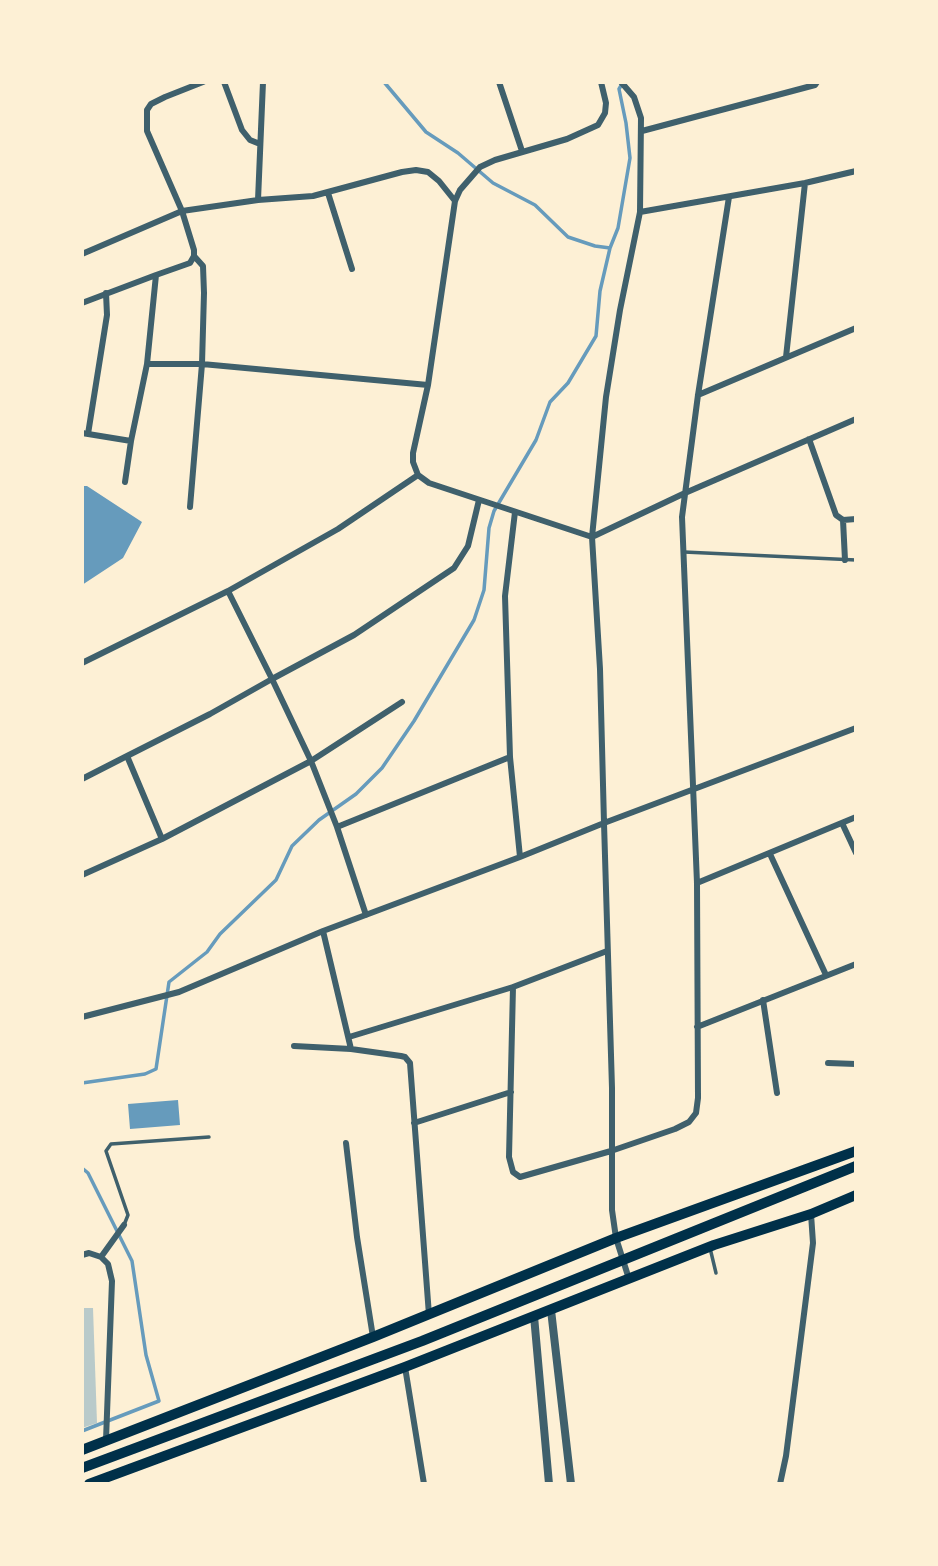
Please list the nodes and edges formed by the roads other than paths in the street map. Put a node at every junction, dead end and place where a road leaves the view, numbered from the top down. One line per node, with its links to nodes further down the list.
1 (203, 82): 17 (street)
2 (224, 82): 9 (street)
3 (264, 82): 9 (street)
4 (499, 82): 10 (street)
5 (601, 82): 10 (street)
6 (621, 82): 8 (street)
7 (817, 82): 8 (street)
8 (642, 131): 18 (street)
9 (260, 144): 15 (street)
10 (522, 152): 16 (street)
11 (856, 170): 12 (street)
12 (805, 183): 14 (street); 26 (street)
13 (328, 193): 15 (street); 16 (street); 21 (street)
14 (729, 197): 18 (street); 30 (street)
15 (258, 201): 17 (street)
16 (455, 201): 29 (street)
17 (182, 211): 19 (street); 20 (street)
18 (640, 212): 43 (street)
19 (82, 254)
20 (194, 256): 22 (street); 28 (street)
21 (352, 269)
22 (156, 275): 23 (street); 27 (street)
23 (106, 293): 24 (street); 32 (street)
24 (82, 303)
25 (856, 328): 26 (street)
26 (786, 356): 30 (street)
27 (147, 364): 28 (street); 34 (street)
28 (202, 364): 29 (street); 39 (street)
29 (428, 385): 35 (street)
30 (698, 395): 37 (street)
31 (856, 419): 33 (street)
32 (85, 434): 34 (street)
33 (809, 439): 37 (street); 42 (street)
34 (131, 441): 36 (street)
35 (418, 475): 38 (street); 47 (street)
36 (125, 482)
37 (685, 493): 43 (street); 44 (street)
38 (479, 500): 40 (street); 49 (street)
39 (190, 507)
40 (513, 511): 43 (street); 53 (street)
41 (856, 519): 42 (street)
42 (843, 520): 45 (street)
43 (592, 537): 58 (street)
44 (682, 551): 45 (lane); 56 (street)
45 (845, 560): 46 (lane)
46 (856, 561)
47 (228, 591): 48 (street); 49 (street)
48 (82, 663)
49 (272, 679): 52 (street); 54 (street)
50 (402, 702): 54 (street)
51 (856, 728): 56 (street)
52 (127, 756): 55 (street); 61 (street)
53 (510, 758): 60 (street); 64 (street)
54 (311, 761): 60 (street); 61 (street)
55 (82, 779)
56 (695, 790): 58 (street); 66 (street)
57 (856, 817): 59 (street)
58 (604, 823): 64 (street); 69 (street)
59 (842, 823): 62 (street); 63 (street)
60 (337, 827): 67 (street)
61 (162, 839): 65 (street)
62 (856, 853)
63 (770, 854): 66 (street); 71 (street)
64 (520, 857): 67 (street)
65 (82, 875)
66 (697, 883): 75 (street)
67 (366, 915): 68 (street)
68 (323, 931): 74 (street); 76 (street)
69 (607, 951): 72 (street); 86 (street)
70 (856, 964): 71 (street)
71 (826, 975): 73 (street)
72 (513, 987): 76 (street); 81 (street)
73 (763, 1000): 75 (street); 82 (street)
74 (82, 1017)
75 (697, 1027): 86 (street)
76 (349, 1037): 78 (street)
77 (294, 1046): 78 (street)
78 (351, 1049): 83 (street)
79 (828, 1063): 80 (street)
80 (856, 1064)
81 (511, 1092): 83 (street); 86 (street)
82 (777, 1093)
83 (414, 1124): 100 (street)
84 (209, 1137): 91 (lane)
85 (346, 1143): 102 (street)
86 (611, 1152): 92 (street)
87 (856, 1152): 92 (main road)
88 (856, 1166): 96 (main road)
89 (856, 1195): 90 (main road)
90 (811, 1214): 93 (main road); 111 (street)
91 (124, 1225): 95 (street)
92 (616, 1238): 96 (street); 100 (main road)
93 (709, 1247): 97 (lane); 98 (main road)
94 (82, 1255): 95 (street)
95 (101, 1257): 104 (street)
96 (623, 1259): 98 (street); 106 (main road)
97 (716, 1273)
98 (629, 1279): 99 (main road)
99 (551, 1310): 101 (main road); 110 (street)
100 (429, 1315): 102 (main road)
101 (534, 1316): 103 (main road); 109 (street)
102 (373, 1337): 104 (main road)
103 (405, 1367): 107 (main road); 108 (street)
104 (106, 1436): 105 (main road)
105 (82, 1450)
106 (82, 1468)
107 (89, 1484)
108 (424, 1484)
109 (549, 1484)
110 (571, 1484)
111 (780, 1484)

